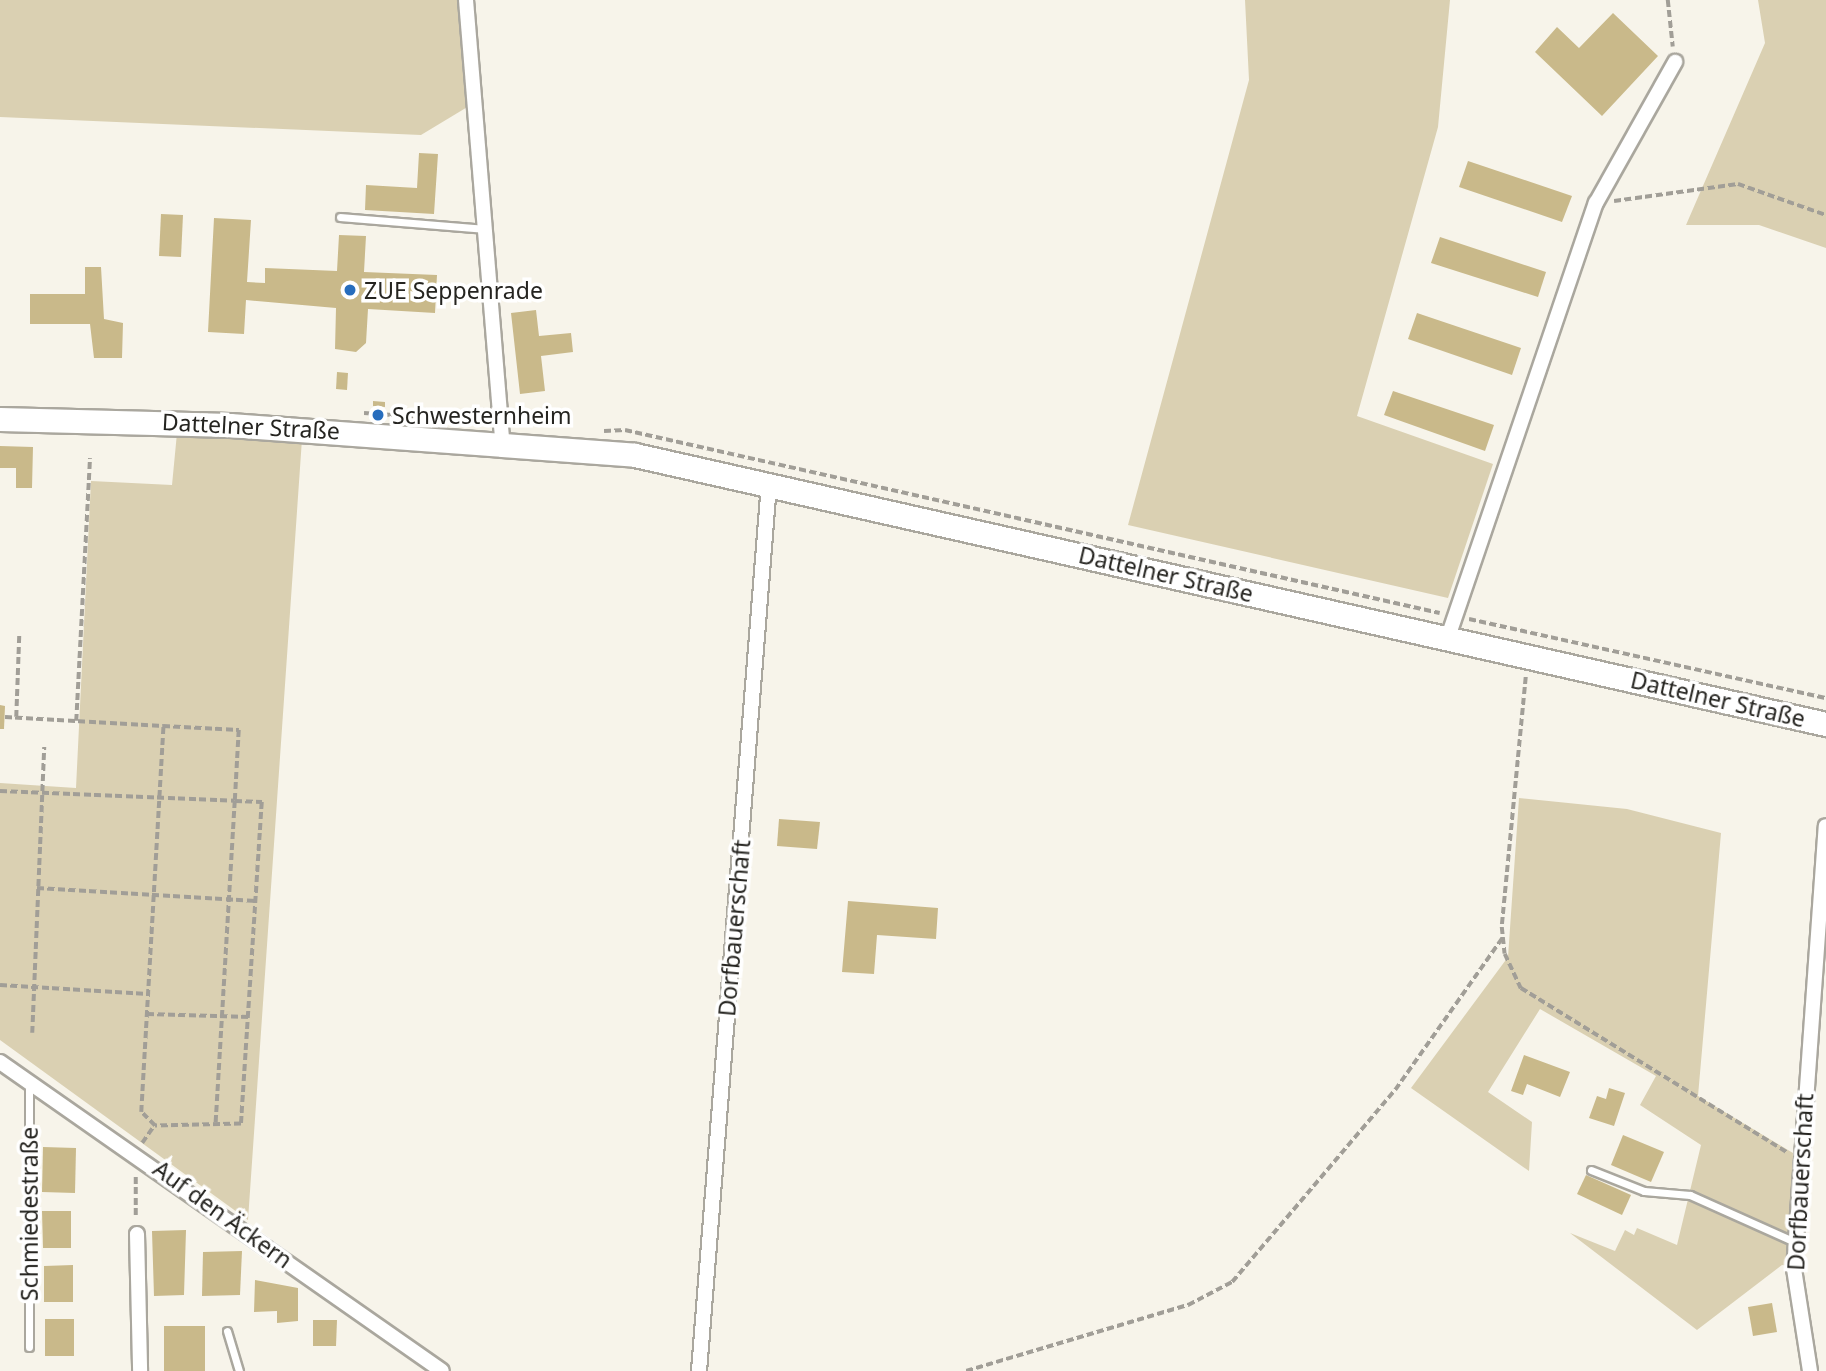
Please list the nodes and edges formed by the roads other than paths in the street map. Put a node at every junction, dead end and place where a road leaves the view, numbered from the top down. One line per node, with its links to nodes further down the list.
1 (466, 0): 4 (street)
2 (1675, 62): 8 (street)
3 (340, 217): 4 (lane)
4 (487, 229): 6 (street)
5 (0, 419): 6 (main road, Dattelner Straße)
6 (502, 441): 7 (main road, Dattelner Straße)
7 (771, 473): 8 (main road, Dattelner Straße); 21 (street, Dorfbauerschaft)
8 (1451, 627): 9 (main road, Dattelner Straße)
9 (1826, 724)
10 (1826, 825): 15 (street, Dorfbauerschaft)
11 (0, 1062): 12 (street, Auf den Äckern)
12 (29, 1081): 17 (lane, Schmiedestraße); 20 (street, Auf den Äckern)
13 (1591, 1170): 15 (lane)
14 (137, 1234): 18 (street)
15 (1795, 1242): 22 (street, Dorfbauerschaft)
16 (227, 1331): 19 (lane)
17 (29, 1347)
18 (140, 1371)
19 (239, 1371)
20 (442, 1371)
21 (699, 1371)
22 (1810, 1371)

